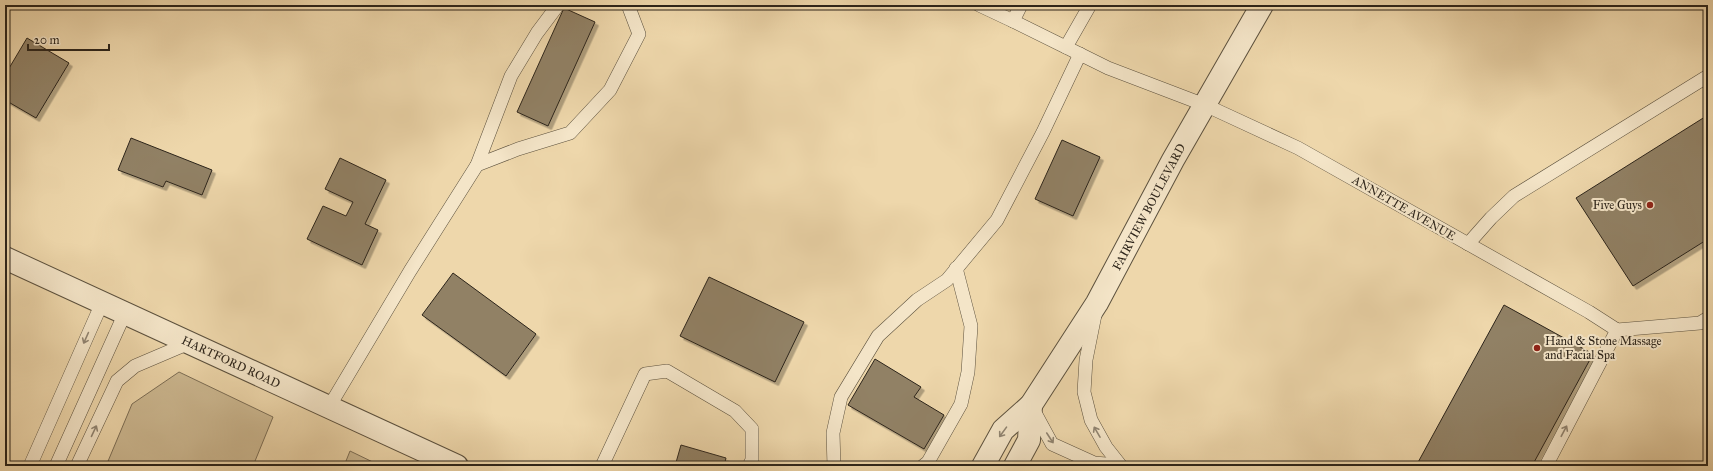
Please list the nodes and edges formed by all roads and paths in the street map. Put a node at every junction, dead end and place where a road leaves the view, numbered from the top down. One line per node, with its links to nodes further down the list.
1 (558, 5): 12 (lane)
2 (628, 5): 12 (lane)
3 (979, 5): 7 (lane, ANNETTE AVENUE)
4 (1021, 5): 7 (lane)
5 (1090, 5): 8 (lane)
6 (1262, 5): 11 (street, FAIRVIEW BOULEVARD)
7 (1013, 21): 8 (lane, ANNETTE AVENUE)
8 (1066, 47): 9 (lane, ANNETTE AVENUE)
9 (1080, 54): 11 (lane, ANNETTE AVENUE); 15 (lane)
10 (1708, 76): 13 (lane, ANNETTE AVENUE)
11 (1205, 106): 13 (lane, ANNETTE AVENUE); 17 (street, FAIRVIEW BOULEVARD)
12 (477, 165): 23 (lane)
13 (1468, 244): 20 (lane)
14 (5, 258): 16 (street, HARTFORD ROAD)
15 (956, 268): 31 (lane); 32 (lane)
16 (102, 303): 18 (street, HARTFORD ROAD); 25 (lane, one-way to 25)
17 (1097, 303): 22 (street, FAIRVIEW BOULEVARD); 24 (lane, one-way to 17)
18 (125, 313): 21 (street, HARTFORD ROAD); 26 (lane)
19 (1708, 318): 20 (lane)
20 (1618, 330): 35 (lane, one-way to 20)
21 (189, 343): 23 (street, HARTFORD ROAD); 27 (lane, one-way to 21)
22 (1030, 405): 24 (lane, one-way to 24); 33 (street, FAIRVIEW BOULEVARD, one-way to 33); 34 (street)
23 (329, 407): 28 (street, HARTFORD ROAD)
24 (1120, 465)
25 (30, 466)
26 (56, 466)
27 (77, 466)
28 (457, 466)
29 (602, 466): 30 (lane)
30 (749, 466)
31 (834, 466)
32 (923, 466)
33 (983, 466)
34 (1016, 466)
35 (1546, 466)

